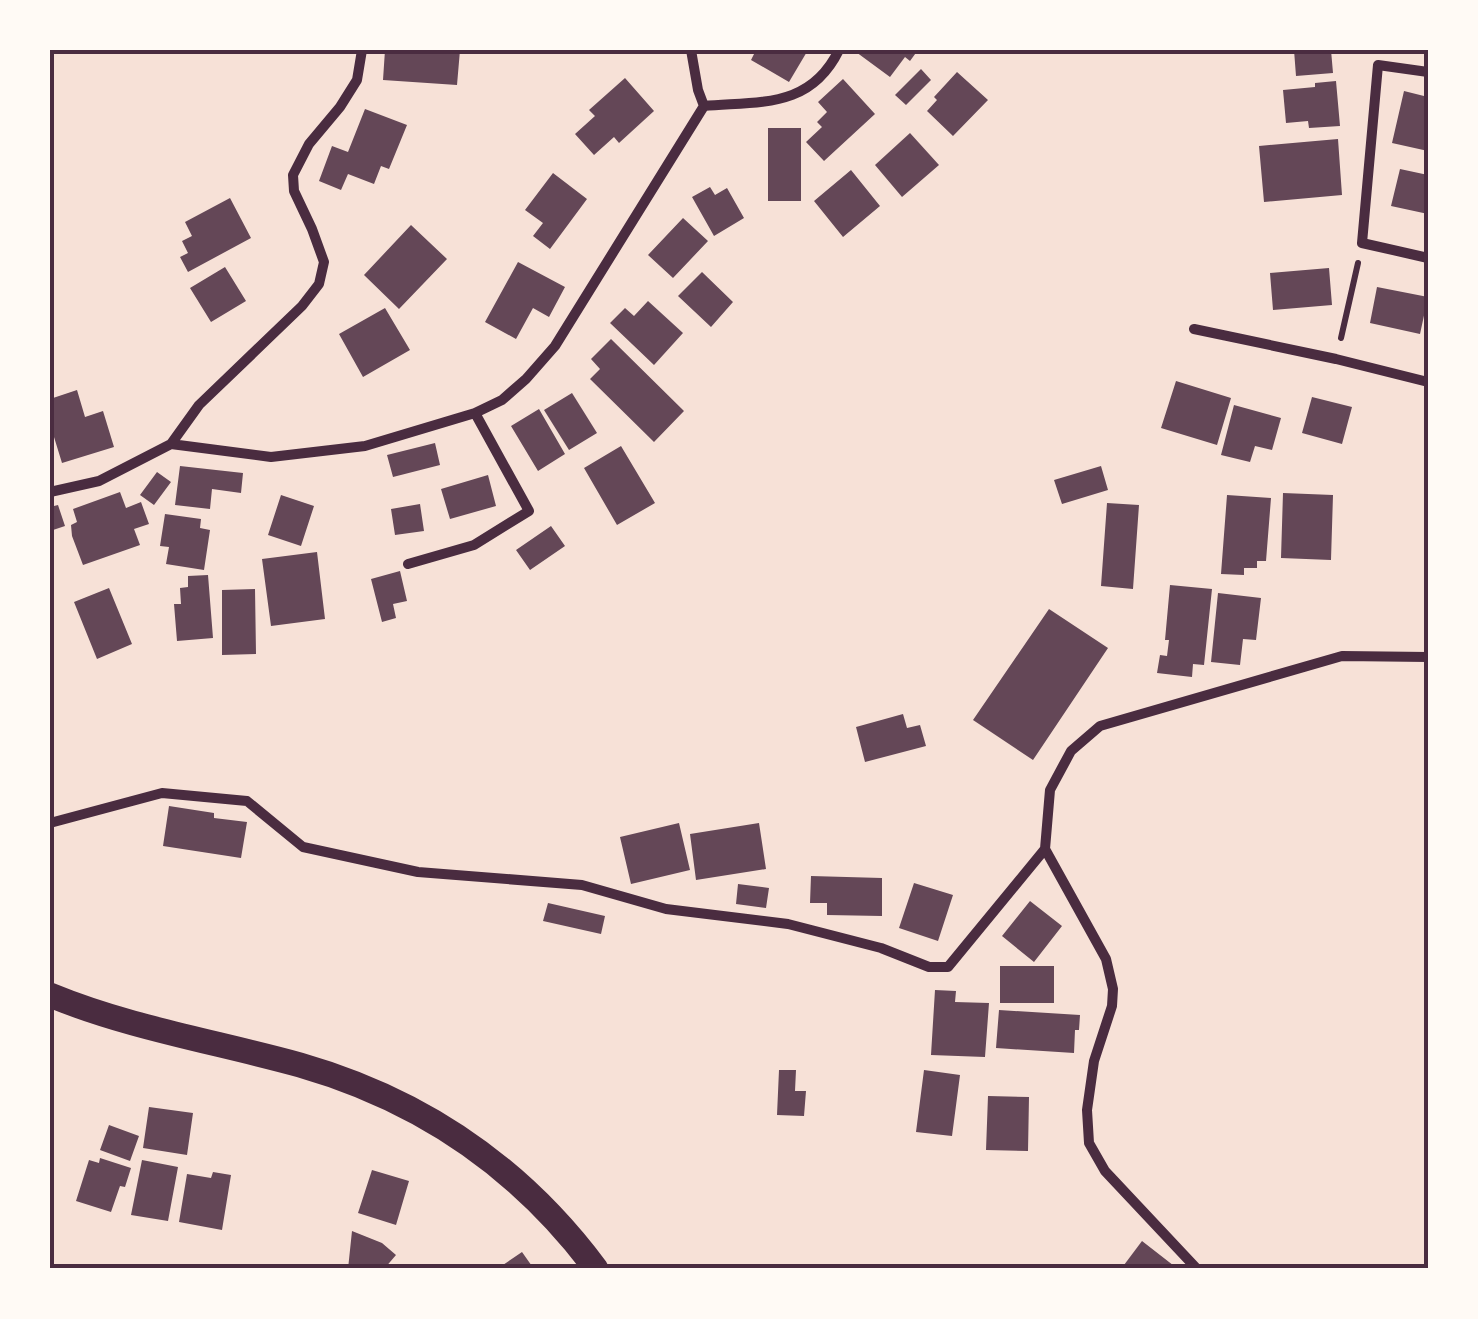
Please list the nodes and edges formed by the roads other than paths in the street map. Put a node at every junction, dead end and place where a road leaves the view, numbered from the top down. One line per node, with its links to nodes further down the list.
1 (362, 50): 10 (street)
2 (691, 50): 5 (street)
3 (839, 50): 5 (street)
4 (1428, 72): 6 (street)
5 (704, 106): 9 (street)
6 (1428, 258)
7 (1194, 328): 8 (street)
8 (1428, 382)
9 (475, 413): 10 (street); 12 (street)
10 (170, 444): 11 (street)
11 (50, 492)
12 (408, 564)
13 (1428, 657): 15 (street)
14 (50, 822): 15 (street)
15 (1046, 849): 18 (street)
16 (50, 995): 17 (main road)
17 (596, 1269)
18 (1197, 1269)

